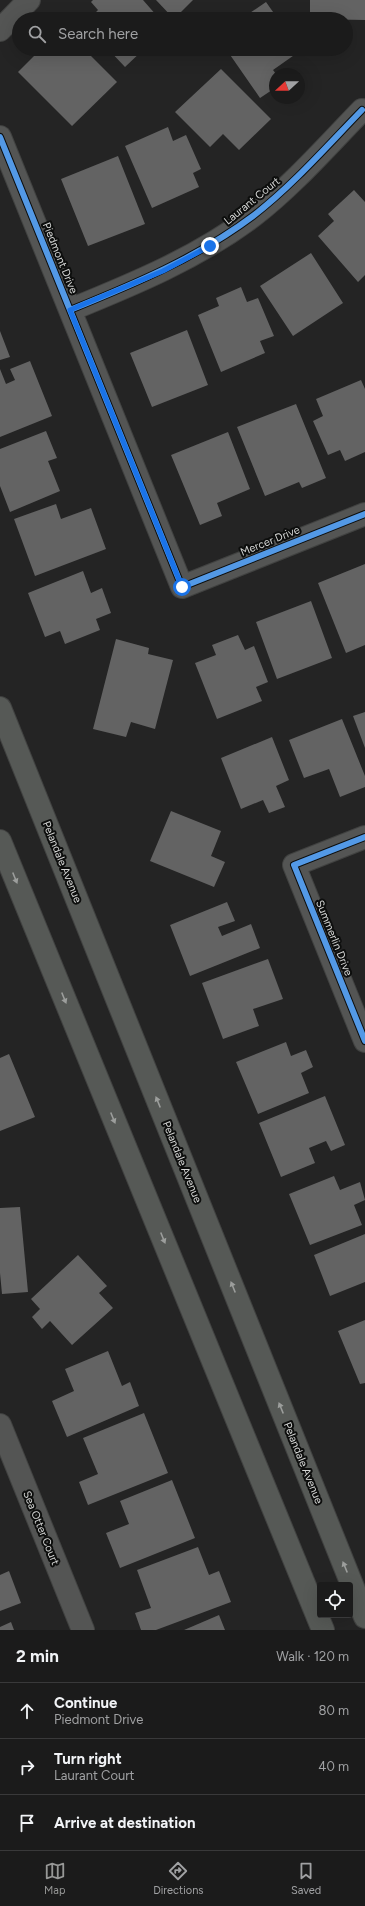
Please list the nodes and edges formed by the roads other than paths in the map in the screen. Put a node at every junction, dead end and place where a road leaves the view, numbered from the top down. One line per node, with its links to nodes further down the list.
1 (29, 0): 2 (street)
2 (17, 12)
3 (12, 18): 4 (street)
4 (0, 30)
5 (362, 110): 7 (street, Laurant Court)
6 (0, 137): 7 (street, Piedmont Drive)
7 (70, 310): 9 (street, Piedmont Drive)
8 (365, 514): 9 (street, Mercer Drive)
9 (182, 587)
10 (0, 708): 15 (main road, Pelandale Avenue, one-way to 10)
11 (365, 837): 13 (street, Summerlin Drive)
12 (0, 841): 17 (main road, one-way to 17)
13 (365, 1041)
14 (0, 1425): 16 (street, Sea Otter Court)
15 (365, 1617)
16 (83, 1630)
17 (323, 1630)

